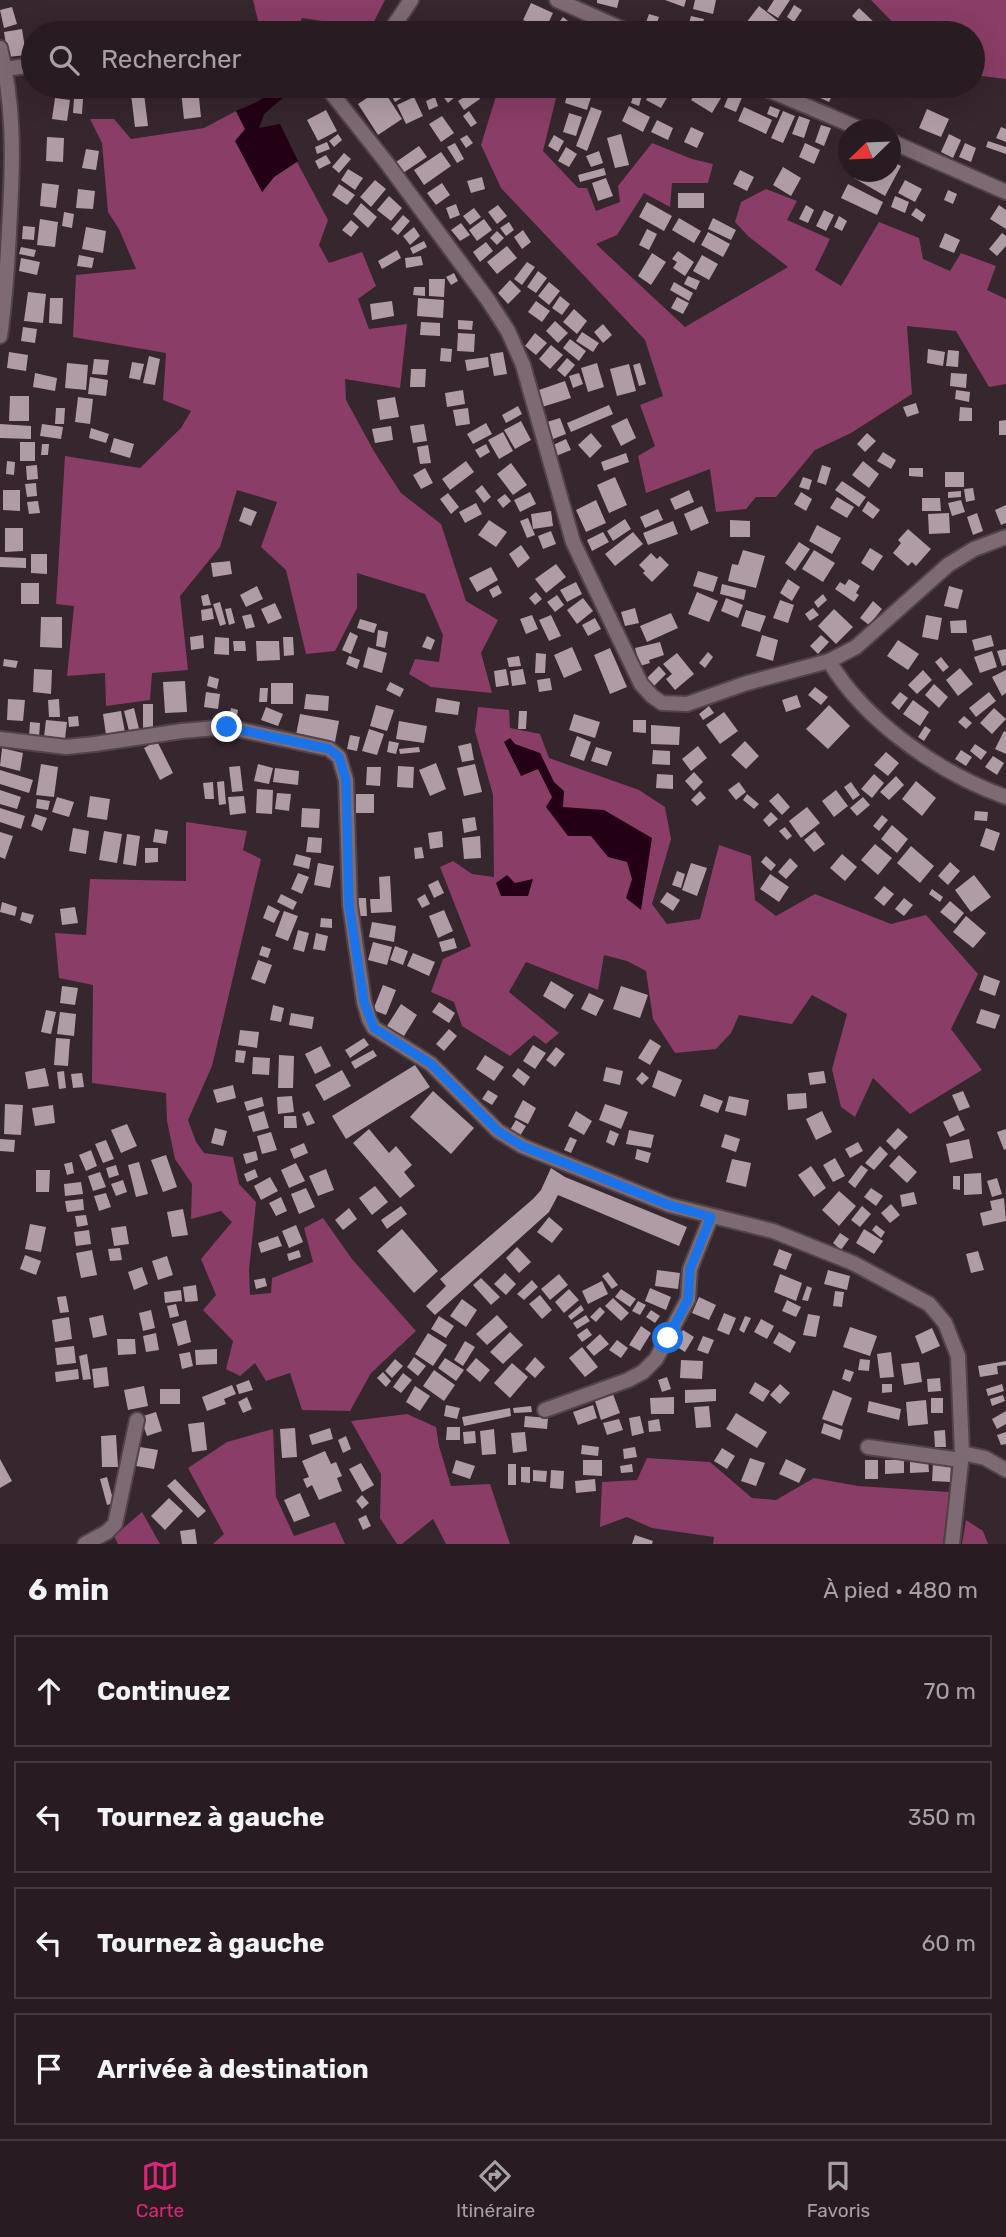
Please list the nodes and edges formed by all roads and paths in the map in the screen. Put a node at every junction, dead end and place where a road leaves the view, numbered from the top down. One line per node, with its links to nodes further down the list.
1 (411, 0): 3 (street)
2 (557, 0): 4 (street)
3 (397, 21)
4 (604, 21)
5 (0, 48): 7 (street)
6 (21, 67): 7 (street)
7 (5, 69): 13 (street)
8 (335, 98): 15 (street)
9 (787, 98): 10 (street)
10 (838, 119)
11 (901, 145): 12 (street)
12 (1006, 192)
13 (0, 336)
14 (1006, 537): 15 (street)
15 (829, 662): 17 (street)
16 (0, 739): 18 (street)
17 (1006, 797)
18 (711, 1217): 19 (street); 22 (street)
19 (545, 1410)
20 (137, 1420): 24 (street)
21 (868, 1447): 22 (street)
22 (962, 1456): 23 (street); 25 (street)
23 (1006, 1470)
24 (85, 1544)
25 (952, 1544)

